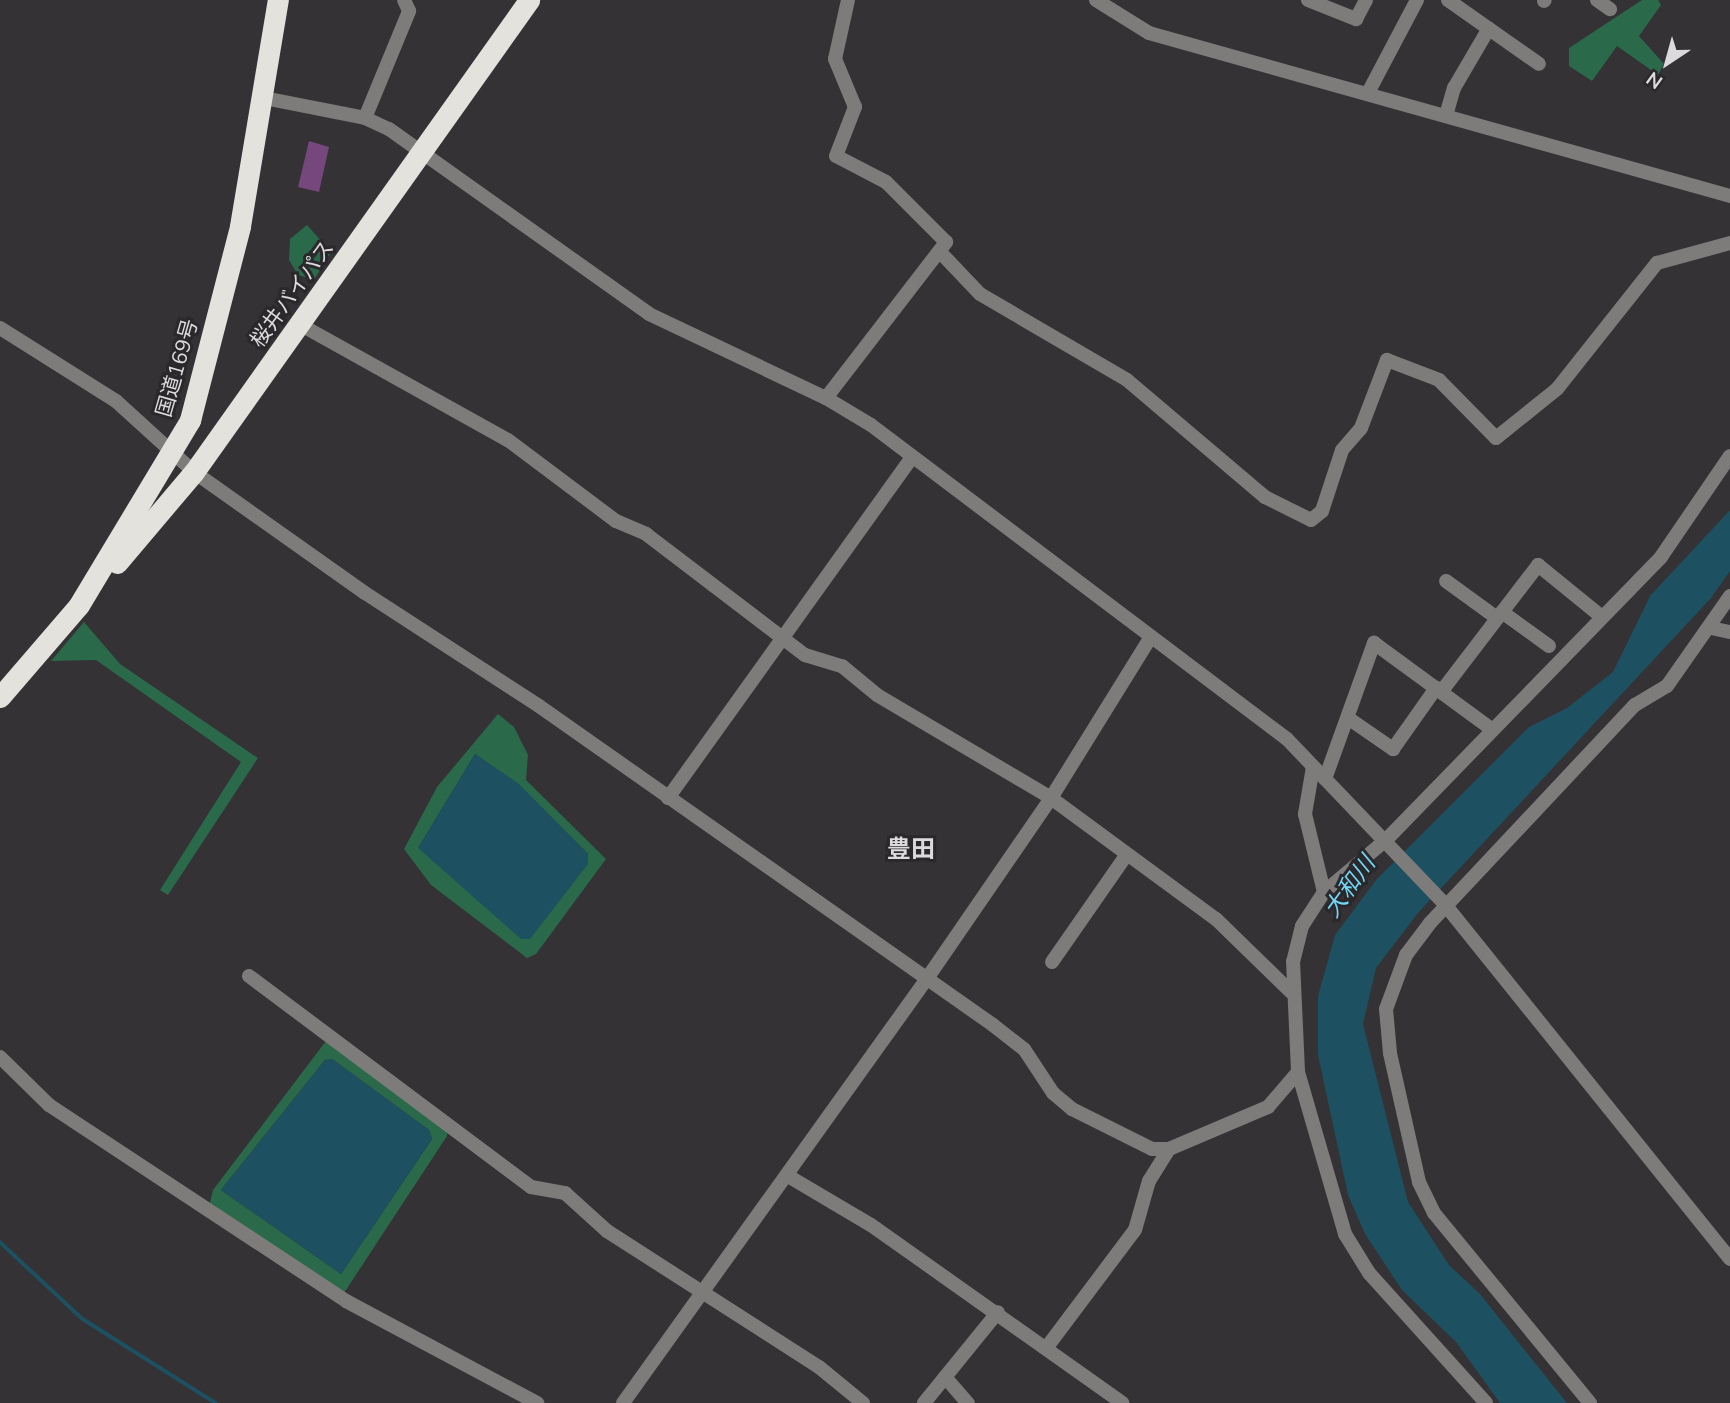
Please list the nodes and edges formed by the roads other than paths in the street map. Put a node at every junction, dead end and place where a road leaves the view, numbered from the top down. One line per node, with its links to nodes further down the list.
1 (278, 0): 15 (highway, 国道169号)
2 (404, 0): 17 (street)
3 (529, 0): 18 (highway, 桜井バイパス)
4 (848, 0): 21 (street)
5 (1096, 0): 14 (street)
6 (1308, 0): 7 (street)
7 (1366, 0)
8 (1417, 0): 14 (street)
9 (1597, 0): 11 (street)
10 (1454, 2): 12 (street)
11 (1610, 9)
12 (1489, 28): 13 (street); 16 (street)
13 (1539, 64)
14 (1369, 91): 16 (street)
15 (259, 97): 17 (street); 25 (highway, 国道169号)
16 (1447, 113): 19 (street)
17 (365, 118): 18 (street)
18 (424, 151): 22 (highway, 桜井バイパス); 24 (street)
19 (1730, 195)
20 (1730, 243): 21 (street)
21 (940, 252): 24 (street)
22 (301, 325): 28 (highway, 桜井バイパス); 36 (street)
23 (0, 328): 25 (street)
24 (826, 398): 27 (street)
25 (174, 454): 28 (street); 31 (highway, 国道169号)
26 (1730, 456): 33 (street)
27 (912, 457): 36 (street); 37 (street)
28 (194, 472): 31 (highway, 桜井バイパス); 45 (street)
29 (1447, 582): 32 (street)
30 (1730, 596): 34 (street)
31 (79, 605): 40 (highway, 国道169号)
32 (1499, 615): 33 (street); 38 (street); 39 (street)
33 (1602, 617): 42 (street)
34 (1711, 628): 35 (street); 50 (street)
35 (1730, 632)
36 (781, 638): 45 (street); 46 (street)
37 (1149, 639): 43 (street); 46 (street)
38 (1549, 646)
39 (1438, 690): 41 (street); 41 (street); 42 (street)
40 (0, 697)
41 (1348, 718): 44 (street)
42 (1493, 730): 47 (street)
43 (1313, 766): 44 (street); 49 (street)
44 (1325, 779): 47 (street)
45 (668, 798): 53 (street)
46 (1051, 798): 48 (street); 53 (street)
47 (1388, 843): 49 (street); 50 (street)
48 (1127, 854): 51 (street); 54 (street)
49 (1324, 892): 54 (street)
50 (1444, 905): 59 (street); 71 (street)
51 (1052, 962)
52 (249, 976): 60 (street)
53 (926, 980): 57 (street); 58 (street)
54 (1291, 992): 56 (street)
55 (0, 1057): 64 (street)
56 (1298, 1072): 57 (street); 70 (street)
57 (1169, 1149): 62 (street)
58 (788, 1177): 60 (street); 61 (street)
59 (1730, 1259)
60 (703, 1294): 65 (street); 66 (street)
61 (998, 1312): 62 (street); 63 (street)
62 (1047, 1347): 69 (street)
63 (945, 1377): 67 (street); 68 (street)
64 (537, 1403)
65 (623, 1403)
66 (863, 1403)
67 (924, 1403)
68 (968, 1403)
69 (1122, 1403)
70 (1486, 1403)
71 (1590, 1403)

